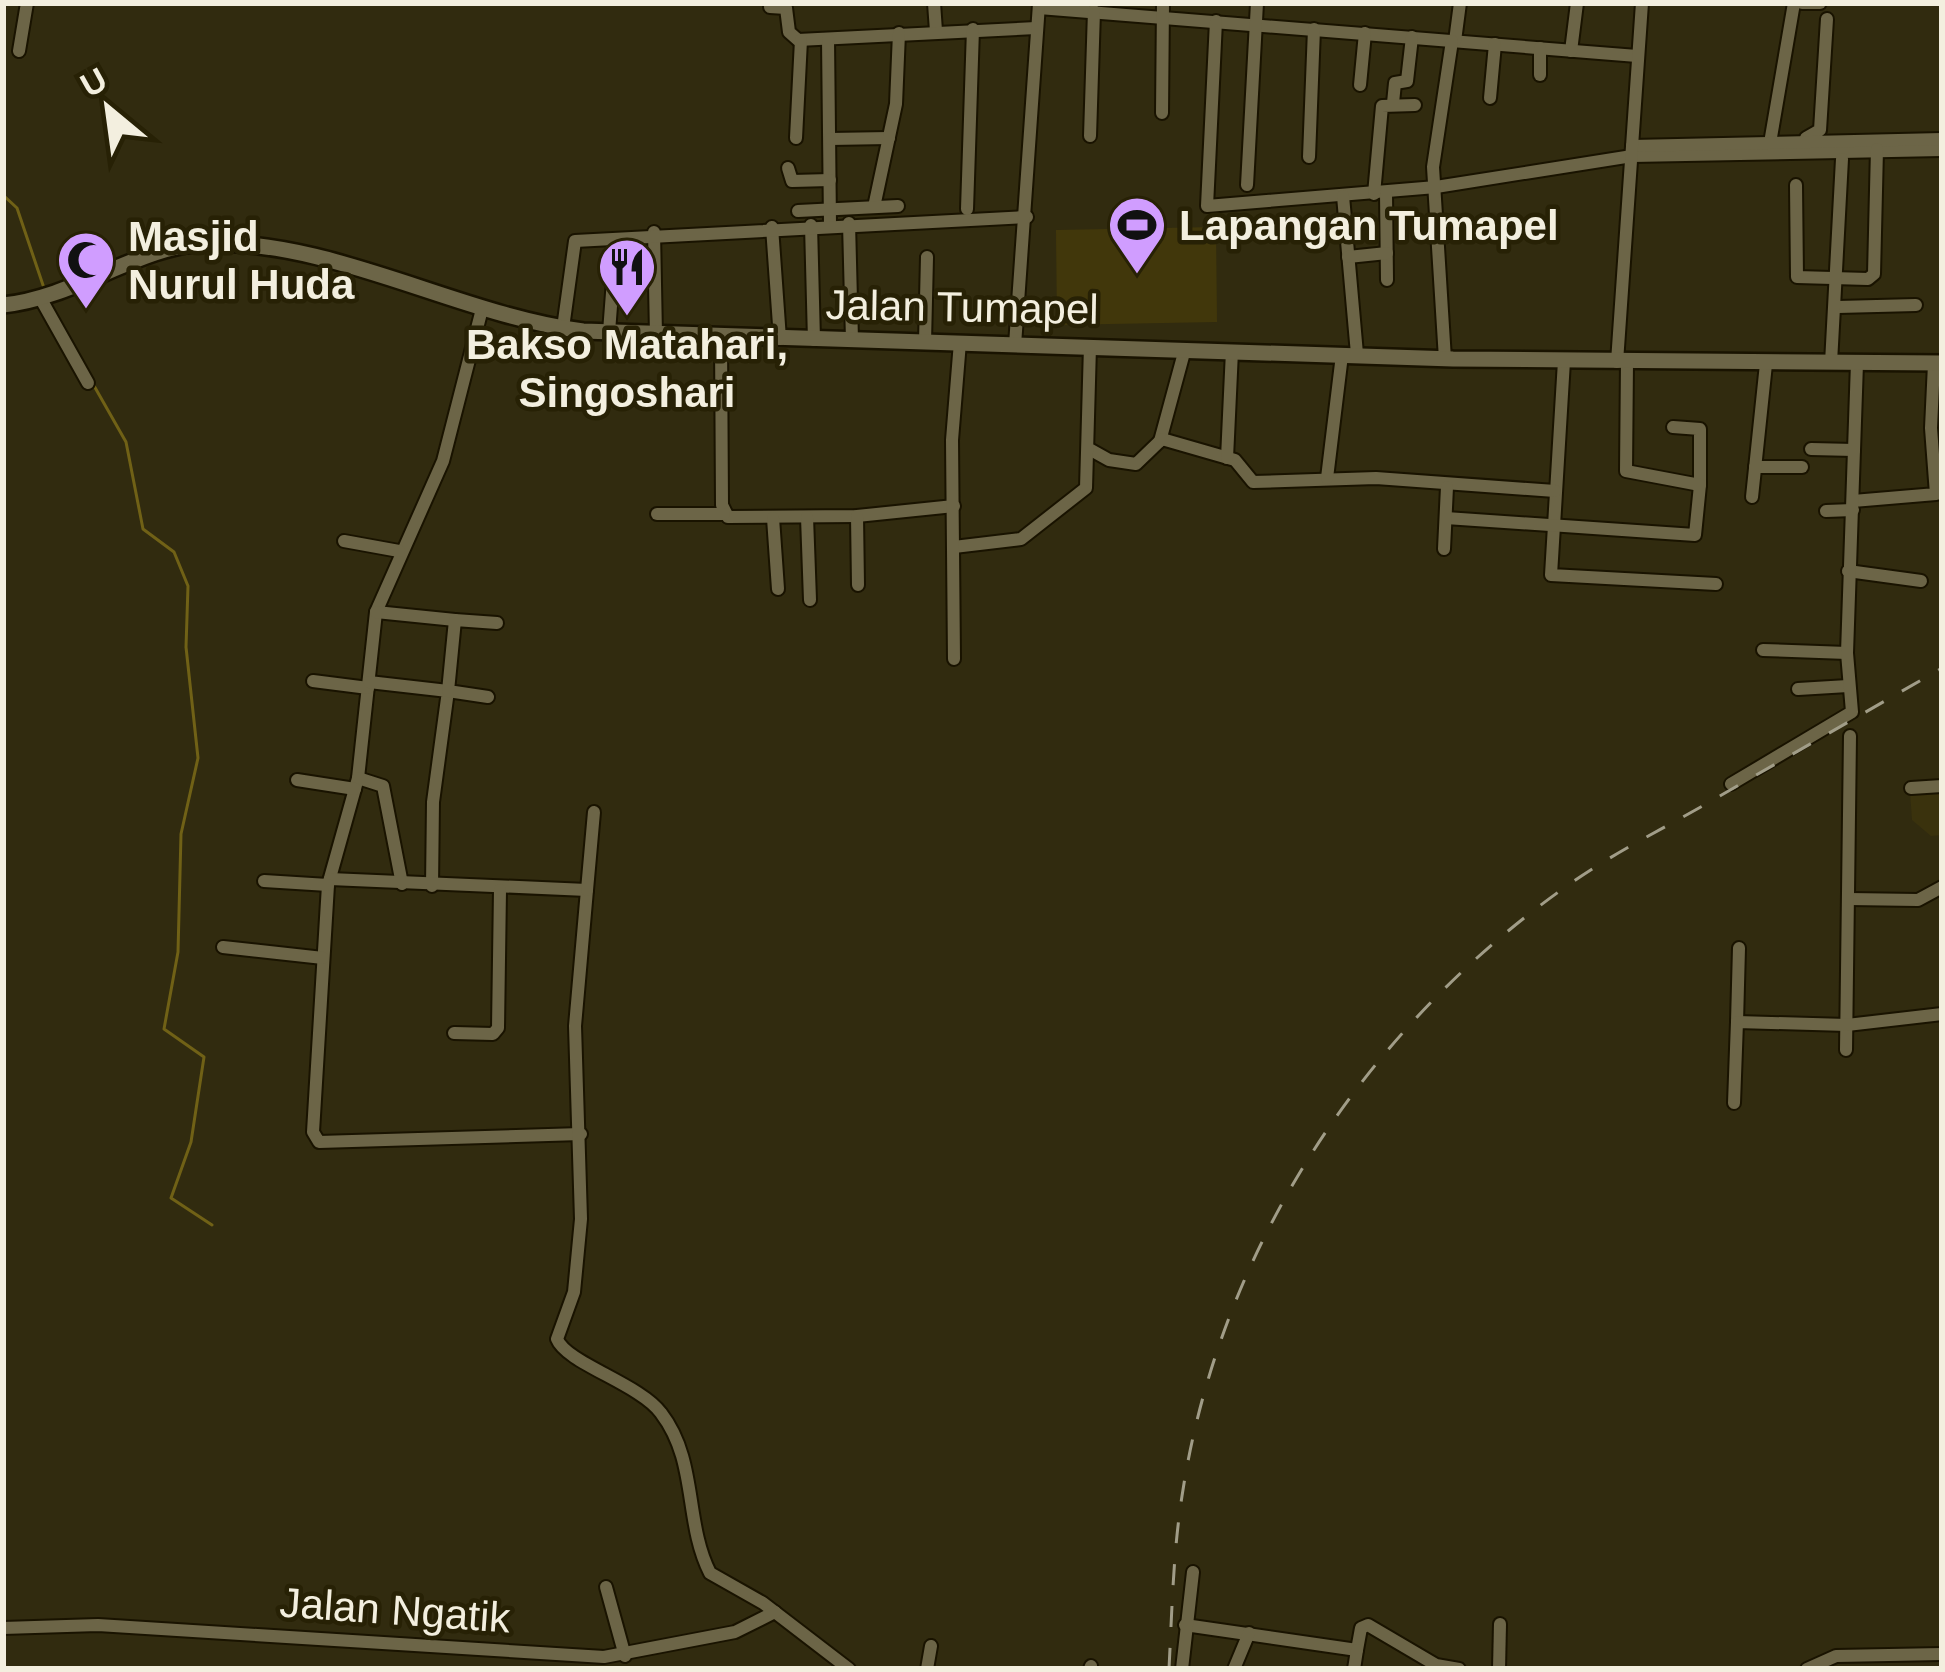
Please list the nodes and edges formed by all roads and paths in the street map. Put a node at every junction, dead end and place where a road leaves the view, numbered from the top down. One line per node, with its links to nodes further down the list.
1 (27, 3): 28 (street)
2 (934, 3): 19 (street)
3 (1257, 3): 15 (street)
4 (1460, 3): 25 (street)
5 (1576, 3): 29 (street)
6 (1642, 3): 30 (street)
7 (1798, 3): 8 (street); 42 (street)
8 (1820, 3)
9 (1039, 5): 12 (street); 16 (street)
10 (766, 6): 24 (street)
11 (1162, 9): 12 (street); 14 (street); 36 (street)
12 (1094, 11): 37 (street)
13 (1827, 19): 43 (street)
14 (1216, 21): 15 (street); 55 (street)
15 (1255, 24): 18 (street); 52 (street)
16 (1036, 28): 17 (street); 59 (street)
17 (973, 29): 19 (street); 58 (street)
18 (1314, 29): 21 (street); 47 (street)
19 (936, 31): 20 (street)
20 (899, 33): 23 (street); 39 (street)
21 (1365, 33): 22 (street); 32 (street)
22 (1412, 37): 25 (street); 34 (street)
23 (828, 39): 24 (street); 40 (street)
24 (801, 40): 38 (street)
25 (1454, 41): 26 (street); 50 (street)
26 (1495, 44): 27 (street); 33 (street)
27 (1540, 48): 29 (street); 31 (street)
28 (19, 51)
29 (1571, 51): 30 (street)
30 (1636, 56): 46 (street)
31 (1540, 75)
32 (1360, 86)
33 (1490, 98)
34 (1393, 104): 35 (street); 54 (street)
35 (1415, 105)
36 (1162, 113)
37 (1090, 136)
38 (796, 138)
39 (889, 138): 40 (street); 57 (street)
40 (830, 139): 51 (street)
41 (1942, 139): 43 (street)
42 (1770, 143): 43 (street); 46 (street)
43 (1805, 146): 44 (street); 46 (street)
44 (1877, 149): 45 (street); 70 (street)
45 (1942, 149)
46 (1632, 151): 50 (street); 93 (street)
47 (1309, 157)
48 (1842, 160): 70 (street)
49 (788, 168): 51 (street)
50 (1434, 176): 54 (street); 91 (street)
51 (830, 180): 61 (street)
52 (1247, 185)
53 (1796, 185): 70 (street)
54 (1378, 191): 55 (street); 66 (street)
55 (1343, 196): 68 (street)
56 (898, 206): 57 (street)
57 (874, 207): 61 (street)
58 (967, 208)
59 (1027, 210): 62 (street); 86 (street)
60 (799, 211): 61 (street)
61 (829, 217): 62 (street); 63 (street)
62 (849, 223): 83 (street)
63 (811, 225): 64 (street); 82 (street)
64 (772, 227): 65 (street); 81 (street)
65 (654, 232): 77 (street); 79 (street)
66 (1387, 253): 68 (street); 71 (street)
67 (927, 256): 84 (street)
68 (1348, 257): 90 (street)
69 (614, 267): 78 (street)
70 (1838, 277): 75 (street)
71 (1388, 280)
72 (45, 301): 73 (street, Jalan Tumapel); 76 (street, Jalan Tumapel); 98 (street)
73 (3, 305)
74 (1916, 305): 75 (street)
75 (1838, 307): 95 (street)
76 (482, 309): 77 (street, Jalan Tumapel); 125 (street)
77 (563, 328): 78 (street, Jalan Tumapel)
78 (609, 332): 79 (street, Jalan Tumapel)
79 (656, 335): 80 (street, Jalan Tumapel)
80 (722, 338): 81 (street, Jalan Tumapel); 116 (street)
81 (780, 340): 82 (street, Jalan Tumapel)
82 (814, 340): 83 (street, Jalan Tumapel)
83 (852, 340): 84 (street, Jalan Tumapel)
84 (926, 342): 85 (street, Jalan Tumapel)
85 (960, 342): 86 (street, Jalan Tumapel); 113 (street)
86 (1015, 345): 87 (street, Jalan Tumapel)
87 (1090, 346): 88 (street, Jalan Tumapel); 102 (street)
88 (1185, 349): 89 (street, Jalan Tumapel); 100 (street)
89 (1232, 351): 90 (street, Jalan Tumapel); 104 (street)
90 (1349, 355): 91 (street, Jalan Tumapel); 107 (street)
91 (1445, 358): 92 (street, Jalan Tumapel)
92 (1564, 361): 93 (street, Jalan Tumapel); 110 (street)
93 (1622, 362): 97 (street, Jalan Tumapel); 108 (street)
94 (1857, 362): 95 (street, Jalan Tumapel); 96 (street, Jalan Tumapel); 103 (street)
95 (1832, 363): 97 (street, Jalan Tumapel)
96 (1938, 363): 112 (street)
97 (1766, 364): 105 (street)
98 (88, 382)
99 (1673, 427): 108 (street)
100 (1160, 441): 102 (street); 104 (street)
101 (1811, 449): 103 (street)
102 (1091, 450): 123 (street)
103 (1853, 450): 112 (street)
104 (1227, 458): 107 (street)
105 (1755, 467): 106 (street); 111 (street)
106 (1802, 467)
107 (1327, 478): 109 (street)
108 (1700, 485): 121 (street)
109 (1447, 487): 110 (street); 120 (street)
110 (1555, 490): 121 (street)
111 (1752, 497)
112 (1853, 505): 114 (street); 126 (street)
113 (954, 506): 117 (street); 123 (street)
114 (1826, 511)
115 (657, 514): 116 (street)
116 (724, 514): 119 (street)
117 (857, 516): 118 (street); 128 (street)
118 (808, 517): 119 (street); 131 (street)
119 (773, 518): 130 (street)
120 (1446, 518): 121 (street); 124 (street)
121 (1551, 526): 129 (street)
122 (344, 541): 125 (street)
123 (954, 548): 137 (street)
124 (1444, 549)
125 (399, 550): 132 (street)
126 (1848, 571): 127 (street); 136 (street)
127 (1921, 581)
128 (858, 584)
129 (1716, 584)
130 (778, 589)
131 (810, 600)
132 (376, 612): 133 (street); 139 (street)
133 (455, 620): 134 (street); 142 (street)
134 (497, 623)
135 (1763, 650): 136 (street)
136 (1846, 653): 140 (street)
137 (955, 659)
138 (313, 681): 139 (street)
139 (368, 685): 142 (street); 146 (street)
140 (1848, 686): 141 (street); 147 (street)
141 (1798, 689)
142 (448, 692): 143 (street); 154 (street)
143 (488, 698)
144 (1850, 736): 158 (street)
145 (297, 780): 146 (street)
146 (357, 783): 152 (street); 153 (street)
147 (1731, 784)
148 (1942, 786): 149 (street)
149 (1911, 788)
150 (594, 812): 157 (street)
151 (264, 881): 152 (street)
152 (329, 882): 153 (street); 161 (street)
153 (402, 884): 154 (street)
154 (432, 886): 156 (street)
155 (1942, 887): 158 (street)
156 (500, 890): 157 (street); 165 (street)
157 (587, 890): 168 (street)
158 (1849, 899): 164 (street)
159 (223, 947): 161 (street)
160 (1739, 948): 163 (street)
161 (322, 958): 168 (street)
162 (1942, 1014): 164 (street)
163 (1737, 1022): 164 (street); 167 (street)
164 (1846, 1025): 166 (street)
165 (454, 1033)
166 (1846, 1050)
167 (1734, 1103)
168 (581, 1134): 171 (street)
169 (1192, 1573): 173 (street)
170 (606, 1586): 179 (street)
171 (775, 1612): 179 (street, Jalan Ngatik); 182 (street)
172 (1500, 1624): 187 (street)
173 (1185, 1625): 175 (street); 183 (street)
174 (3, 1628): 179 (street, Jalan Ngatik)
175 (1249, 1633): 177 (street); 184 (street)
176 (931, 1646): 181 (street)
177 (1357, 1650): 185 (street); 186 (street)
178 (1942, 1654): 180 (street)
179 (625, 1656)
180 (1825, 1664): 188 (street)
181 (932, 1668)
182 (849, 1669)
183 (1182, 1669)
184 (1234, 1669)
185 (1354, 1669)
186 (1459, 1669)
187 (1499, 1669)
188 (1807, 1669)

